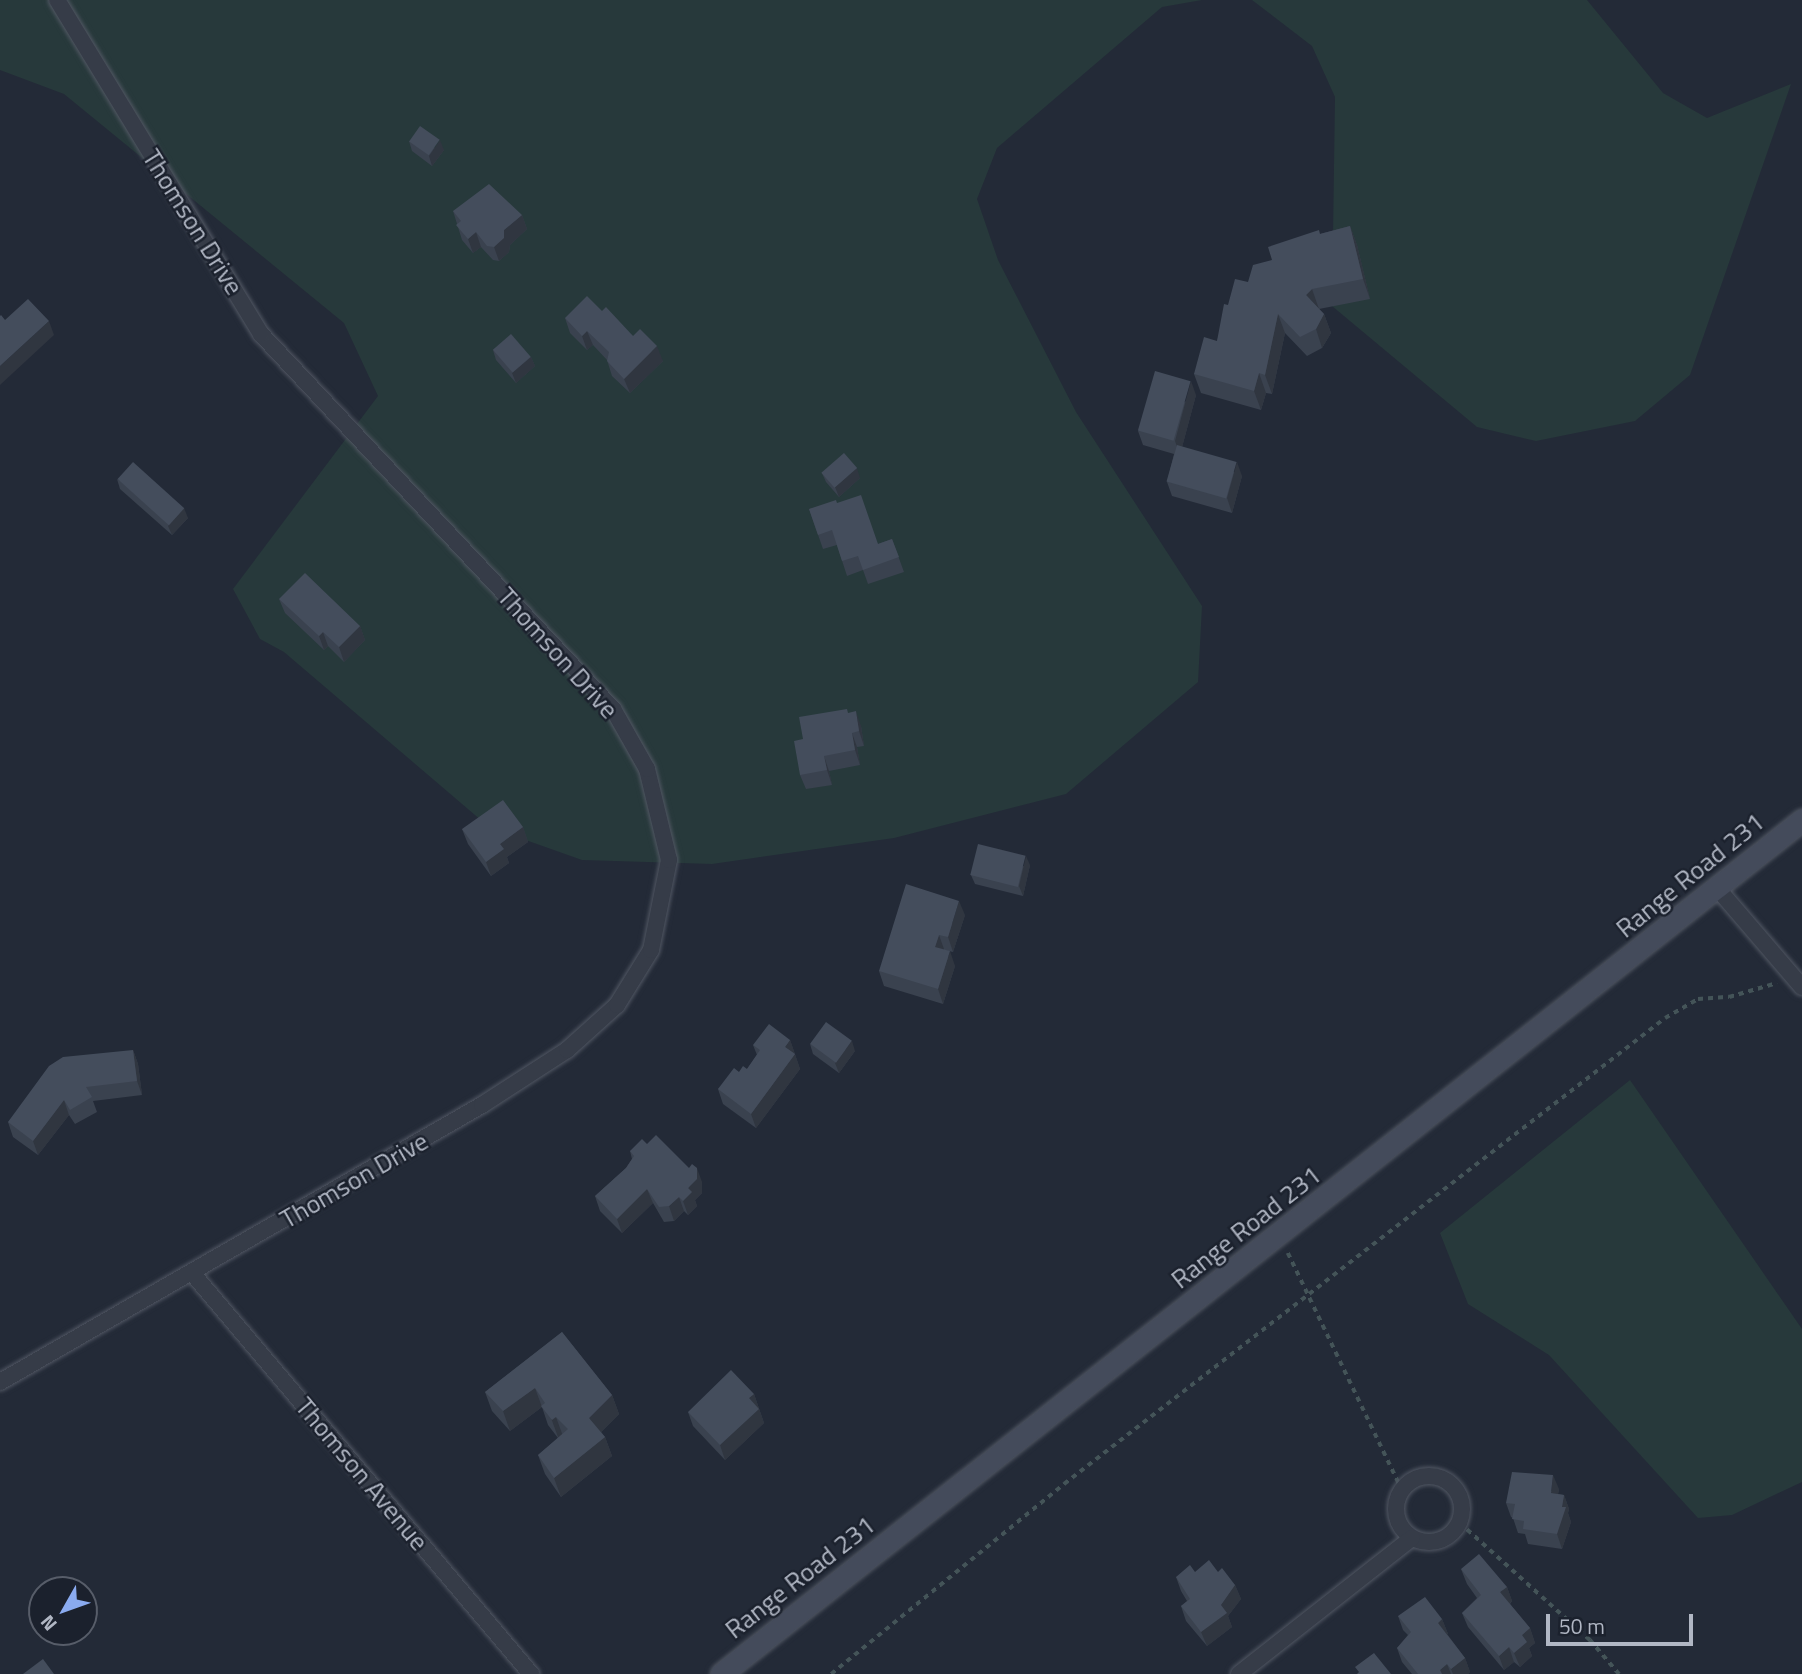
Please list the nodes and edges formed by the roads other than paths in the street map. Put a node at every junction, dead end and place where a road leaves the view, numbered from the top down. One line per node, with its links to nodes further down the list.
1 (57, 0): 5 (street, Thomson Drive)
2 (1802, 820): 3 (street, Range Road 231)
3 (1718, 889): 4 (street); 9 (street, Range Road 231)
4 (1797, 981)
5 (192, 1274): 6 (street, Thomson Drive); 8 (street, Thomson Avenue)
6 (0, 1382)
7 (1412, 1538): 7 (street); 10 (street)
8 (531, 1674)
9 (722, 1674)
10 (1239, 1674)

